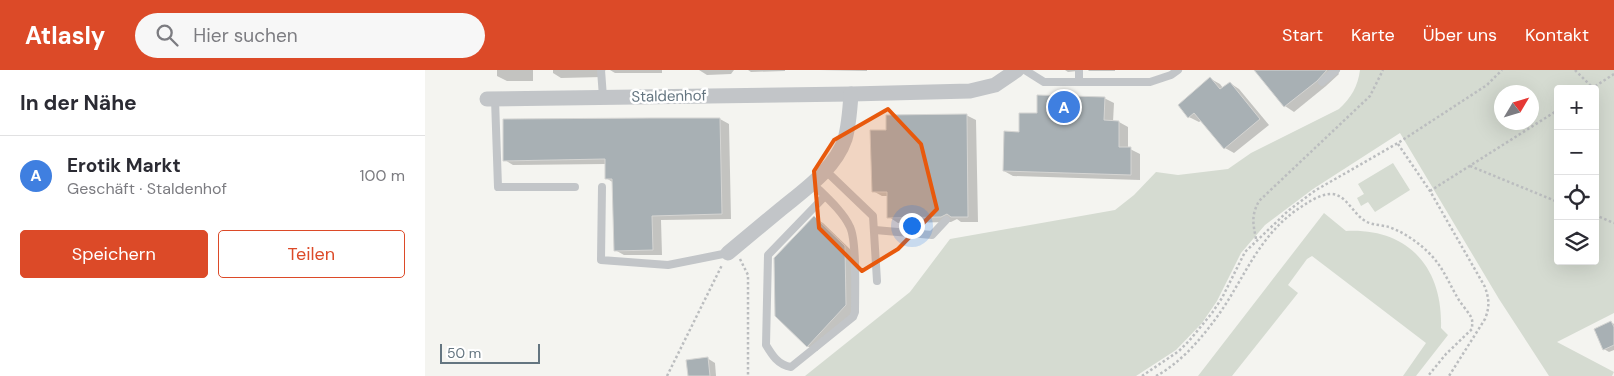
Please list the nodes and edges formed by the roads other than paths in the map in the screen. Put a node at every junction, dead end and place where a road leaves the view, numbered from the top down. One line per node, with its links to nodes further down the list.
1 (601, 70): 10 (lane)
2 (1017, 70): 9 (street, Staldenhof)
3 (1025, 70): 7 (lane)
4 (1079, 70): 7 (lane)
5 (1178, 70): 7 (lane)
6 (1335, 70): 8 (lane)
7 (1079, 82)
8 (1322, 82)
9 (851, 94): 10 (street, Staldenhof); 12 (street)
10 (603, 97): 11 (street, Staldenhof)
11 (491, 99): 14 (lane)
12 (825, 170): 13 (street); 18 (lane)
13 (812, 183): 16 (lane); 19 (street)
14 (575, 187)
15 (602, 187): 19 (lane)
16 (825, 196): 16 (lane)
17 (946, 220): 18 (lane)
18 (875, 230): 20 (lane)
19 (731, 250)
20 (877, 281)

